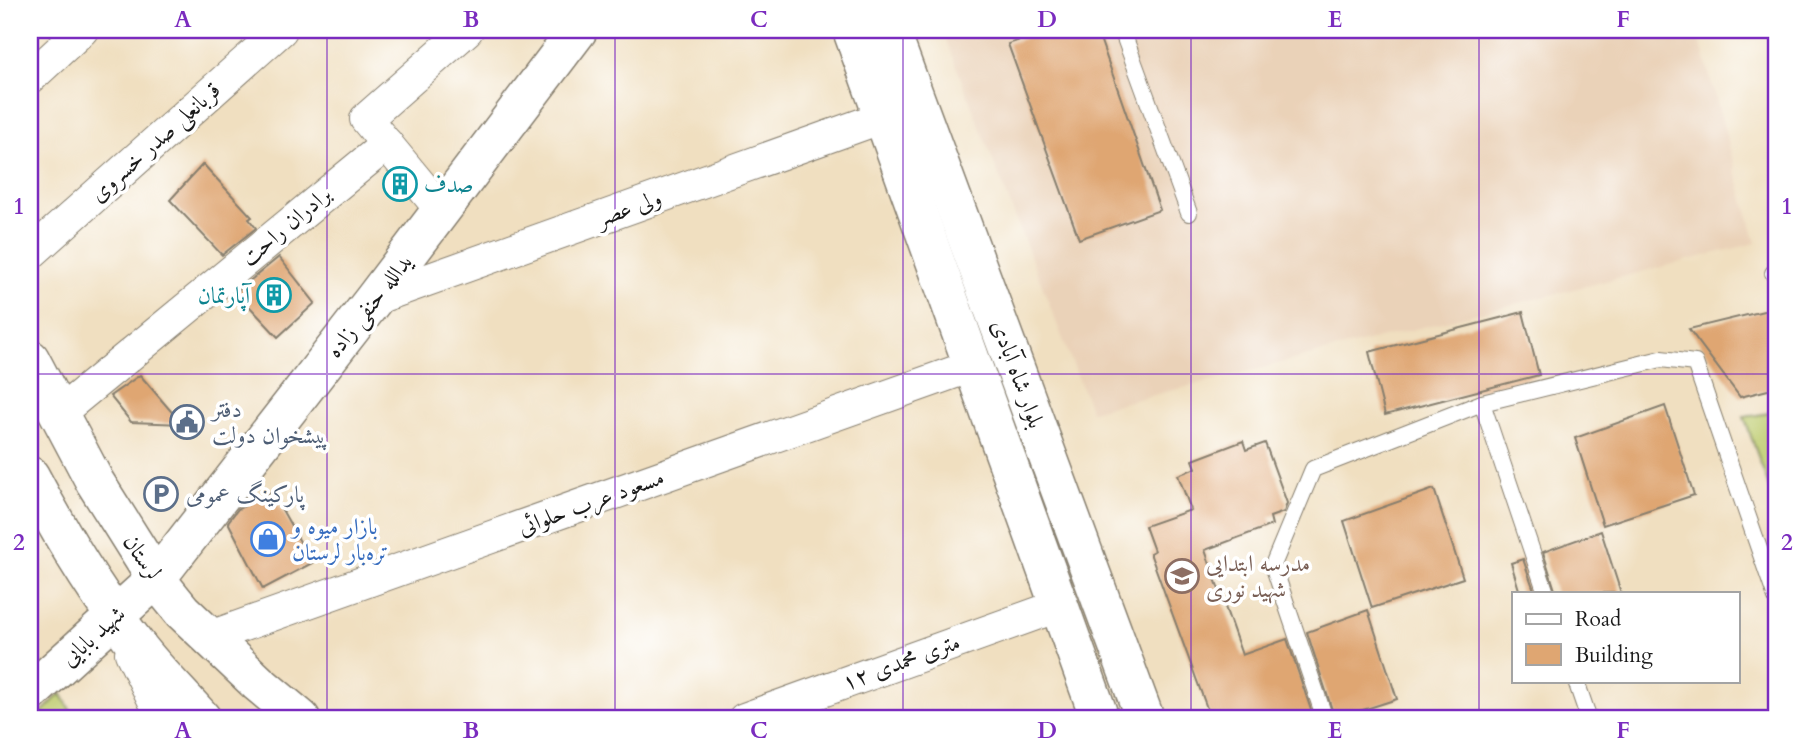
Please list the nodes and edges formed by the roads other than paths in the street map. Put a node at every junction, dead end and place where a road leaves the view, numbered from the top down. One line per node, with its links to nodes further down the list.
1 (82, 30): 8 (street)
2 (281, 30): 13 (street, قربانعلی صدر خسروی)
3 (467, 30): 10 (street)
4 (578, 30): 11 (street, یدالله حنفی زاده)
5 (852, 30): 9 (street, بلوار شاه آبادی)
6 (890, 30): 33 (street, بلوار شاه آبادی)
7 (1122, 30): 12 (lane)
8 (30, 78)
9 (883, 117): 14 (street, ولی عصر); 16 (street, بلوار شاه آبادی)
10 (387, 144): 11 (street); 18 (street, برادران راحت)
11 (442, 211): 14 (street, یدالله حنفی زاده)
12 (1189, 213)
13 (30, 254)
14 (374, 299): 20 (street, یدالله حنفی زاده)
15 (30, 359): 18 (street, لرستان)
16 (972, 366): 23 (street, بلوار شاه آبادی); 25 (street, مسعود عرب حلوائی)
17 (1482, 403): 21 (lane); 22 (lane); 34 (lane)
18 (58, 414): 20 (street, لرستان)
19 (30, 476): 24 (street)
20 (156, 579): 24 (street, شهید بابایی); 25 (street, لرستان)
21 (1546, 592)
22 (1776, 598)
23 (1058, 606): 31 (street, ۱۲ متری محمدی); 32 (street, بلوار شاه آبادی)
24 (114, 616): 27 (street, شهید بابایی); 28 (street); 29 (street)
25 (210, 637): 30 (street, لرستان)
26 (1576, 682): 35 (lane)
27 (30, 693)
28 (163, 719)
29 (202, 719)
30 (301, 719)
31 (744, 719)
32 (1100, 719)
33 (1145, 719)
34 (1325, 719)
35 (1588, 719)

